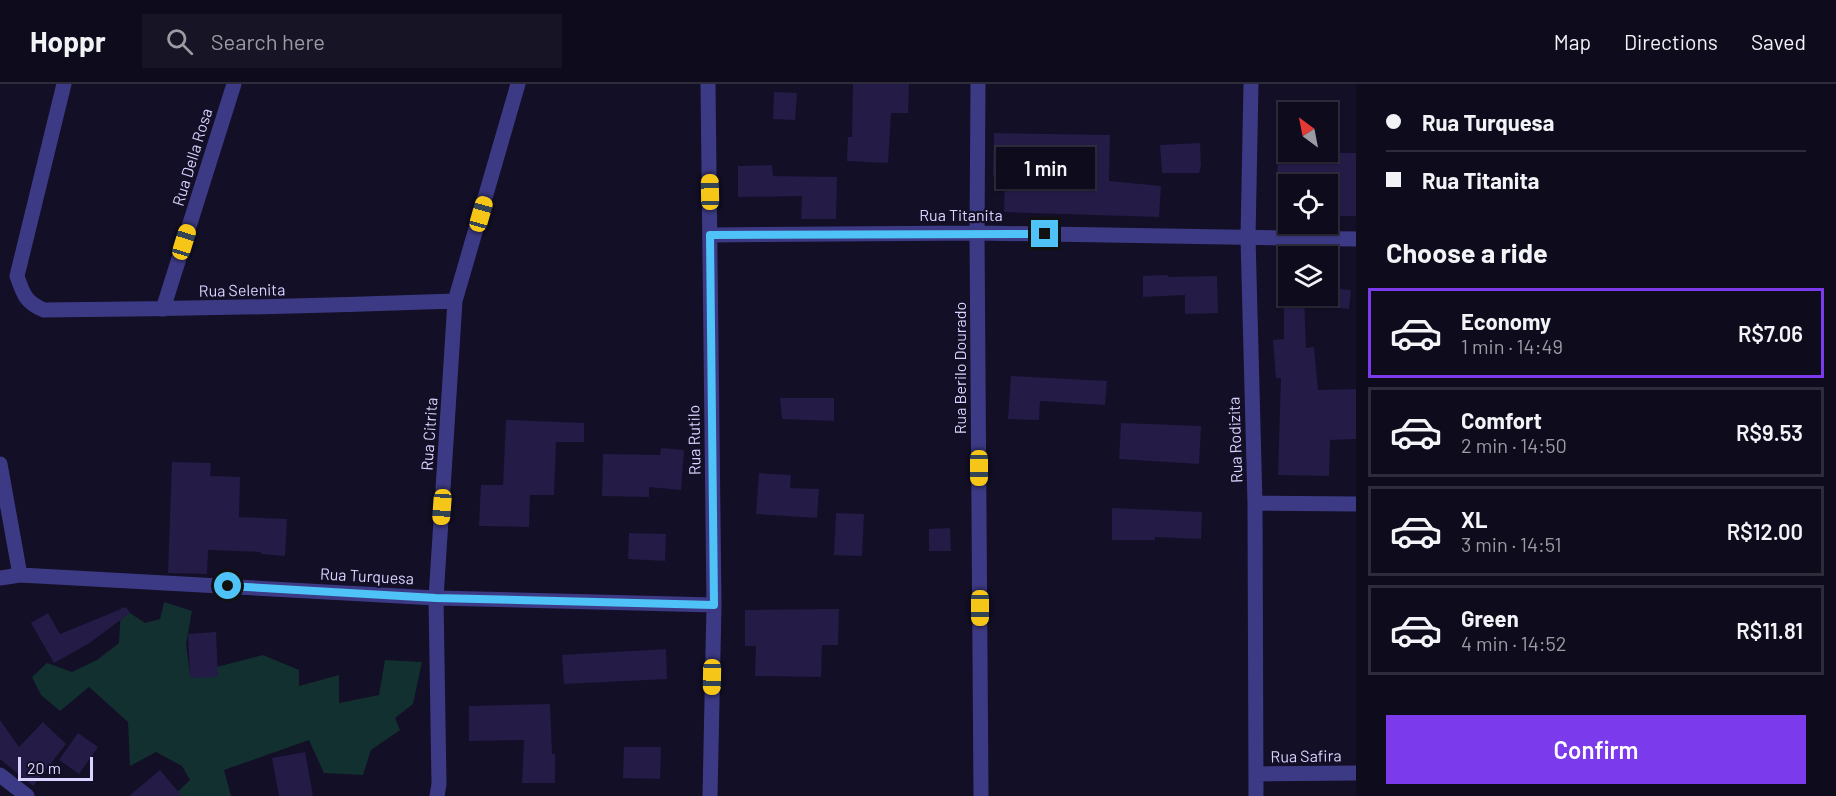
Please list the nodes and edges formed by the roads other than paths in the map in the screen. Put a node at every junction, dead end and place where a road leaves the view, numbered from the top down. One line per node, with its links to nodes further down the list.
1 (64, 84): 12 (street, Rua Selenita)
2 (234, 84): 12 (street, Rua Della Rosa)
3 (519, 84): 11 (street, Rua Citrita)
4 (708, 84): 8 (street, Rua Rutilo)
5 (978, 84): 7 (street, Rua Berilo Dourado)
6 (1251, 84): 9 (street, Rua Rodizita)
7 (977, 233): 8 (street, Rua Titanita); 9 (street, Rua Titanita); 26 (street, Rua Berilo Dourado)
8 (710, 235): 19 (street, Rua Rutilo)
9 (1248, 237): 10 (street, Rua Titanita); 14 (street, Rua Rodizita)
10 (1356, 239)
11 (455, 301): 12 (street, Rua Selenita); 18 (street, Rua Citrita)
12 (163, 309)
13 (0, 464): 16 (street)
14 (1255, 503): 15 (street); 21 (street, Rua Rodizita)
15 (1356, 504)
16 (20, 574): 17 (street, Rua Turquesa); 18 (street, Rua Turquesa)
17 (0, 579)
18 (436, 598): 19 (street, Rua Turquesa); 24 (street, Rua Citrita)
19 (714, 605): 25 (street, Rua Rutilo)
20 (1356, 773): 21 (street, Rua Safira)
21 (1256, 774): 27 (street, Rua Rodizita)
22 (0, 775): 23 (street)
23 (27, 796)
24 (437, 796)
25 (710, 796)
26 (981, 796)
27 (1256, 796)

